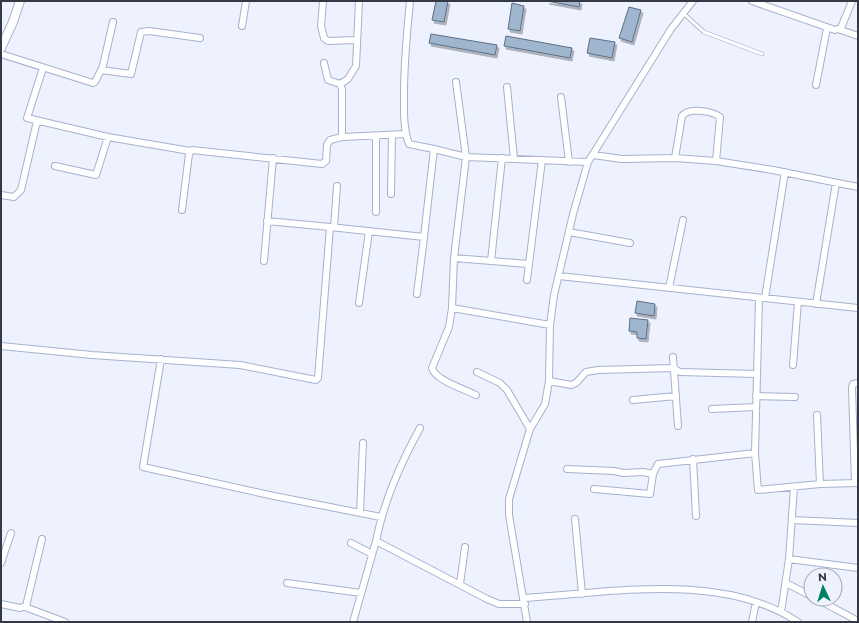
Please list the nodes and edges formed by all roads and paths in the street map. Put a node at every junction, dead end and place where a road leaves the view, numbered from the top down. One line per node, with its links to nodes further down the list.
1 (20, 1): 18 (street)
2 (246, 1): 12 (street)
3 (323, 1): 17 (street)
4 (359, 1): 17 (street)
5 (410, 1): 30 (street)
6 (692, 1): 10 (street)
7 (752, 1): 13 (street)
8 (852, 3): 9 (street); 14 (street)
9 (858, 7)
10 (683, 13): 20 (lane); 37 (street)
11 (113, 22): 23 (street)
12 (242, 26)
13 (827, 28): 14 (street); 26 (street)
14 (838, 29): 15 (street)
15 (858, 36)
16 (200, 38): 23 (street)
17 (356, 40): 25 (street)
18 (1, 48)
19 (1, 54): 22 (street)
20 (762, 54)
21 (324, 63): 25 (street)
22 (43, 68): 23 (street); 29 (street)
23 (102, 70)
24 (456, 82): 38 (street)
25 (340, 84): 34 (street)
26 (816, 85)
27 (507, 87): 42 (street)
28 (561, 97): 45 (street)
29 (37, 121): 33 (street); 53 (street)
30 (406, 134): 31 (street); 35 (street)
31 (392, 135): 32 (street); 52 (street)
32 (376, 136): 34 (street); 55 (street)
33 (108, 137): 36 (street); 47 (street)
34 (342, 137): 39 (street)
35 (434, 149): 38 (street); 61 (street)
36 (190, 151): 39 (street); 54 (street)
37 (593, 155): 41 (street); 46 (street)
38 (466, 157): 40 (street); 63 (street)
39 (273, 158): 57 (street)
40 (502, 158): 42 (street); 65 (street)
41 (675, 158): 44 (street); 44 (street)
42 (514, 159): 43 (street)
43 (542, 160): 45 (street); 66 (street)
44 (716, 161): 48 (street)
45 (569, 162): 46 (street)
46 (588, 162): 60 (street)
47 (55, 166)
48 (785, 172): 49 (street); 71 (street)
49 (836, 183): 51 (street); 74 (street)
50 (337, 186): 58 (street)
51 (858, 187)
52 (391, 194)
53 (1, 195)
54 (182, 210)
55 (376, 212)
56 (683, 220): 69 (street)
57 (267, 221): 58 (street); 64 (street)
58 (332, 227): 59 (street); 80 (street)
59 (369, 231): 61 (street); 73 (street)
60 (569, 232): 62 (street); 67 (street)
61 (424, 237): 70 (street)
62 (630, 243)
63 (454, 258): 65 (street); 76 (street)
64 (264, 261)
65 (492, 261): 66 (street)
66 (528, 264): 68 (street)
67 (559, 276): 69 (street); 77 (street)
68 (527, 280)
69 (669, 288): 71 (street)
70 (417, 294)
71 (762, 298): 72 (street); 84 (street)
72 (798, 302): 74 (street); 81 (street)
73 (359, 303)
74 (816, 304): 75 (street)
75 (858, 306)
76 (452, 308): 77 (street); 87 (street)
77 (550, 325): 85 (street)
78 (1, 346): 80 (street)
79 (673, 357): 82 (street)
80 (161, 359): 107 (street)
81 (794, 365)
82 (673, 368): 84 (street); 85 (street); 88 (street)
83 (477, 372): 97 (street)
84 (756, 374): 89 (street)
85 (549, 381): 97 (street)
86 (858, 383): 103 (street)
87 (476, 395)
88 (676, 396): 91 (street); 95 (street)
89 (756, 396): 90 (street); 92 (street)
90 (795, 397)
91 (633, 400)
92 (756, 407): 93 (street); 99 (street)
93 (712, 409)
94 (817, 415): 104 (street)
95 (678, 426)
96 (420, 428): 109 (street)
97 (530, 429): 128 (street)
98 (363, 443): 107 (street)
99 (755, 453): 100 (street); 105 (street)
100 (693, 459): 102 (street); 108 (street)
101 (567, 469): 102 (street)
102 (654, 474): 106 (street)
103 (857, 483): 104 (street)
104 (820, 484): 105 (street)
105 (794, 487): 111 (street)
106 (594, 489)
107 (360, 513): 109 (street)
108 (696, 516)
109 (381, 518): 115 (street)
110 (575, 519): 127 (street)
111 (792, 520): 112 (street); 119 (street)
112 (858, 523)
113 (11, 533): 120 (street)
114 (42, 538): 131 (street)
115 (376, 541): 118 (street); 124 (street)
116 (351, 543): 118 (street)
117 (465, 547): 124 (street)
118 (372, 554): 126 (street)
119 (789, 559): 121 (street); 123 (street)
120 (1, 563)
121 (858, 568)
122 (287, 583): 126 (street)
123 (786, 583): 125 (street); 133 (street)
124 (460, 584): 128 (street)
125 (803, 592)
126 (361, 593): 134 (street)
127 (582, 594): 128 (street); 129 (street)
128 (524, 601): 138 (street)
129 (756, 602): 133 (street); 139 (street)
130 (1, 604): 131 (street)
131 (25, 607): 137 (street)
132 (831, 607): 136 (street)
133 (781, 612): 135 (street)
134 (355, 621)
135 (795, 621)
136 (858, 621)
137 (65, 622)
138 (527, 622)
139 (752, 622)

